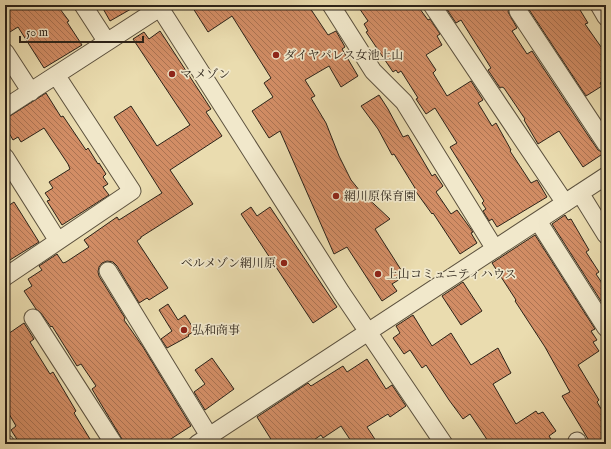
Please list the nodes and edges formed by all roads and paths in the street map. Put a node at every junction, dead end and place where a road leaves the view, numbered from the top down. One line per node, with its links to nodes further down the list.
1 (83, 5): 8 (street)
2 (330, 5): 21 (street)
3 (432, 5): 17 (street)
4 (599, 5): 7 (street)
5 (162, 6): 8 (street); 26 (street)
6 (518, 11): 13 (street)
7 (606, 17)
8 (107, 42): 10 (street)
9 (5, 52): 11 (street)
10 (56, 75): 11 (street); 20 (street)
11 (31, 92): 12 (street)
12 (5, 108)
13 (606, 144)
14 (5, 157): 20 (street)
15 (606, 176): 16 (street)
16 (580, 193): 17 (street); 19 (street)
17 (565, 203): 18 (street)
18 (538, 221): 21 (street); 25 (street)
19 (606, 235)
20 (58, 241): 23 (street)
21 (495, 249): 26 (street)
22 (108, 271): 27 (street)
23 (5, 277)
24 (33, 318): 28 (street)
25 (606, 328)
26 (369, 332): 27 (street); 29 (street)
27 (207, 441)
28 (114, 444)
29 (444, 444)

